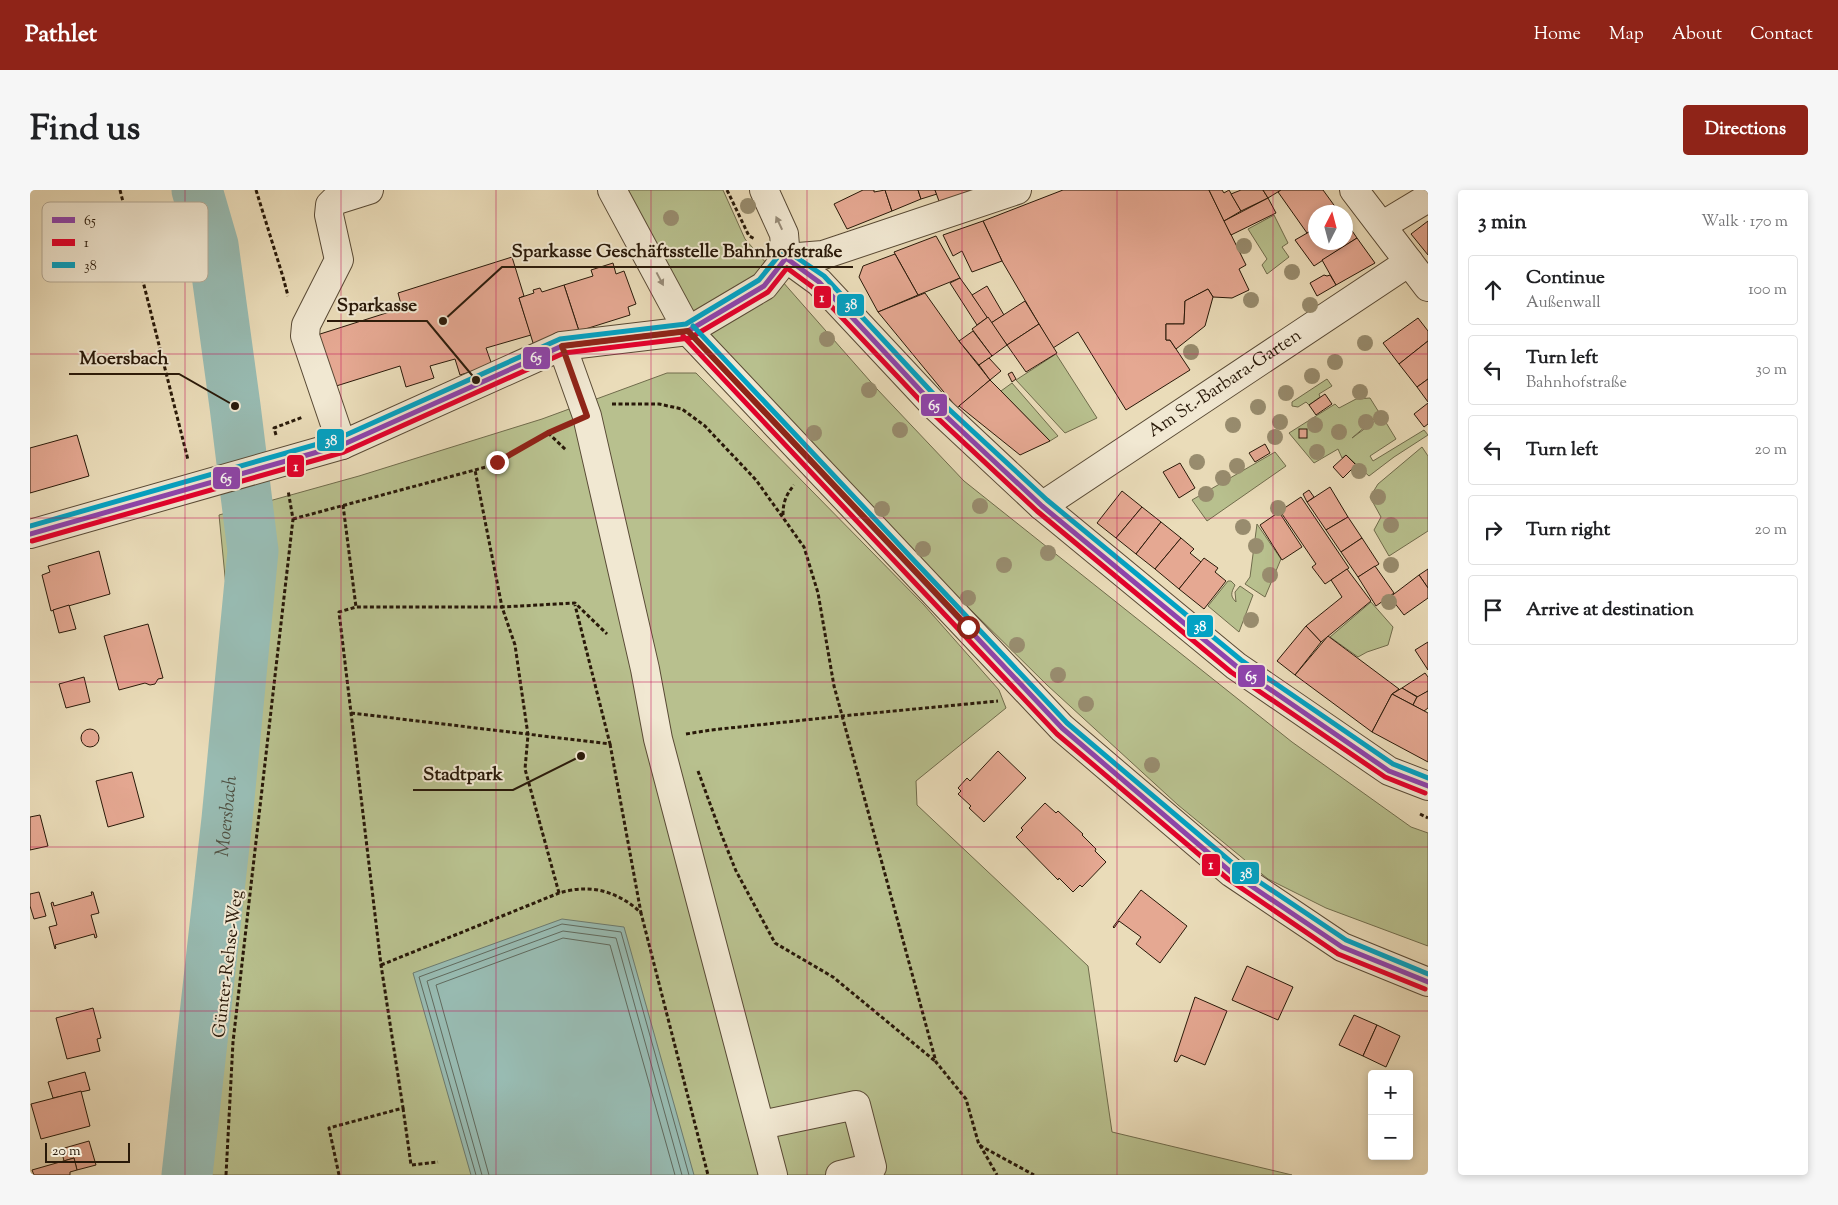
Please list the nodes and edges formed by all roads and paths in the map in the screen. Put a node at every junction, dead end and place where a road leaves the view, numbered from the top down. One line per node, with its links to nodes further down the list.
1 (120, 190): 8 (path)
2 (369, 190): 17 (street)
3 (612, 190): 14 (street, one-way to 14)
4 (764, 190): 10 (street, one-way to 4)
5 (1017, 190): 10 (street)
6 (1354, 190): 9 (street)
7 (1428, 198): 9 (street)
8 (124, 202)
9 (1382, 226): 11 (street)
10 (786, 258): 14 (street); 22 (street)
11 (1409, 262): 13 (street); 22 (street, Am St.-Barbara-Garten)
12 (147, 282): 20 (path)
13 (1428, 287)
14 (688, 331): 15 (street); 29 (street)
15 (562, 346): 16 (street); 17 (street)
16 (587, 416): 18 (path); 31 (path); 43 (street)
17 (342, 445): 19 (street)
18 (475, 470): 21 (path); 27 (path)
19 (285, 476): 20 (street); 23 (path, Günter-Rehse-Weg)
20 (207, 484): 24 (street)
21 (343, 505): 23 (path); 26 (path)
22 (1042, 506): 36 (street)
23 (293, 519): 47 (path, Günter-Rehse-Weg)
24 (30, 534)
25 (575, 603): 27 (path); 28 (path); 34 (path)
26 (356, 607): 27 (path); 30 (path)
27 (502, 607): 32 (path)
28 (610, 637)
29 (1033, 697): 31 (path); 40 (street)
30 (351, 713): 32 (path); 39 (path)
31 (842, 716): 33 (path); 41 (path)
32 (528, 735): 34 (path); 37 (path)
33 (688, 743)
34 (610, 744): 38 (path)
35 (697, 768): 41 (path)
36 (1428, 786)
37 (559, 893): 38 (path); 39 (path)
38 (641, 913): 49 (path)
39 (381, 965): 42 (path)
40 (1428, 982)
41 (936, 1062): 44 (path)
42 (404, 1108): 45 (path); 48 (path)
43 (761, 1125): 46 (street); 50 (street)
44 (980, 1145): 52 (path); 53 (path)
45 (438, 1162)
46 (873, 1171): 51 (street)
47 (226, 1175)
48 (339, 1175)
49 (708, 1175)
50 (774, 1175)
51 (840, 1175)
52 (997, 1175)
53 (1034, 1175)

